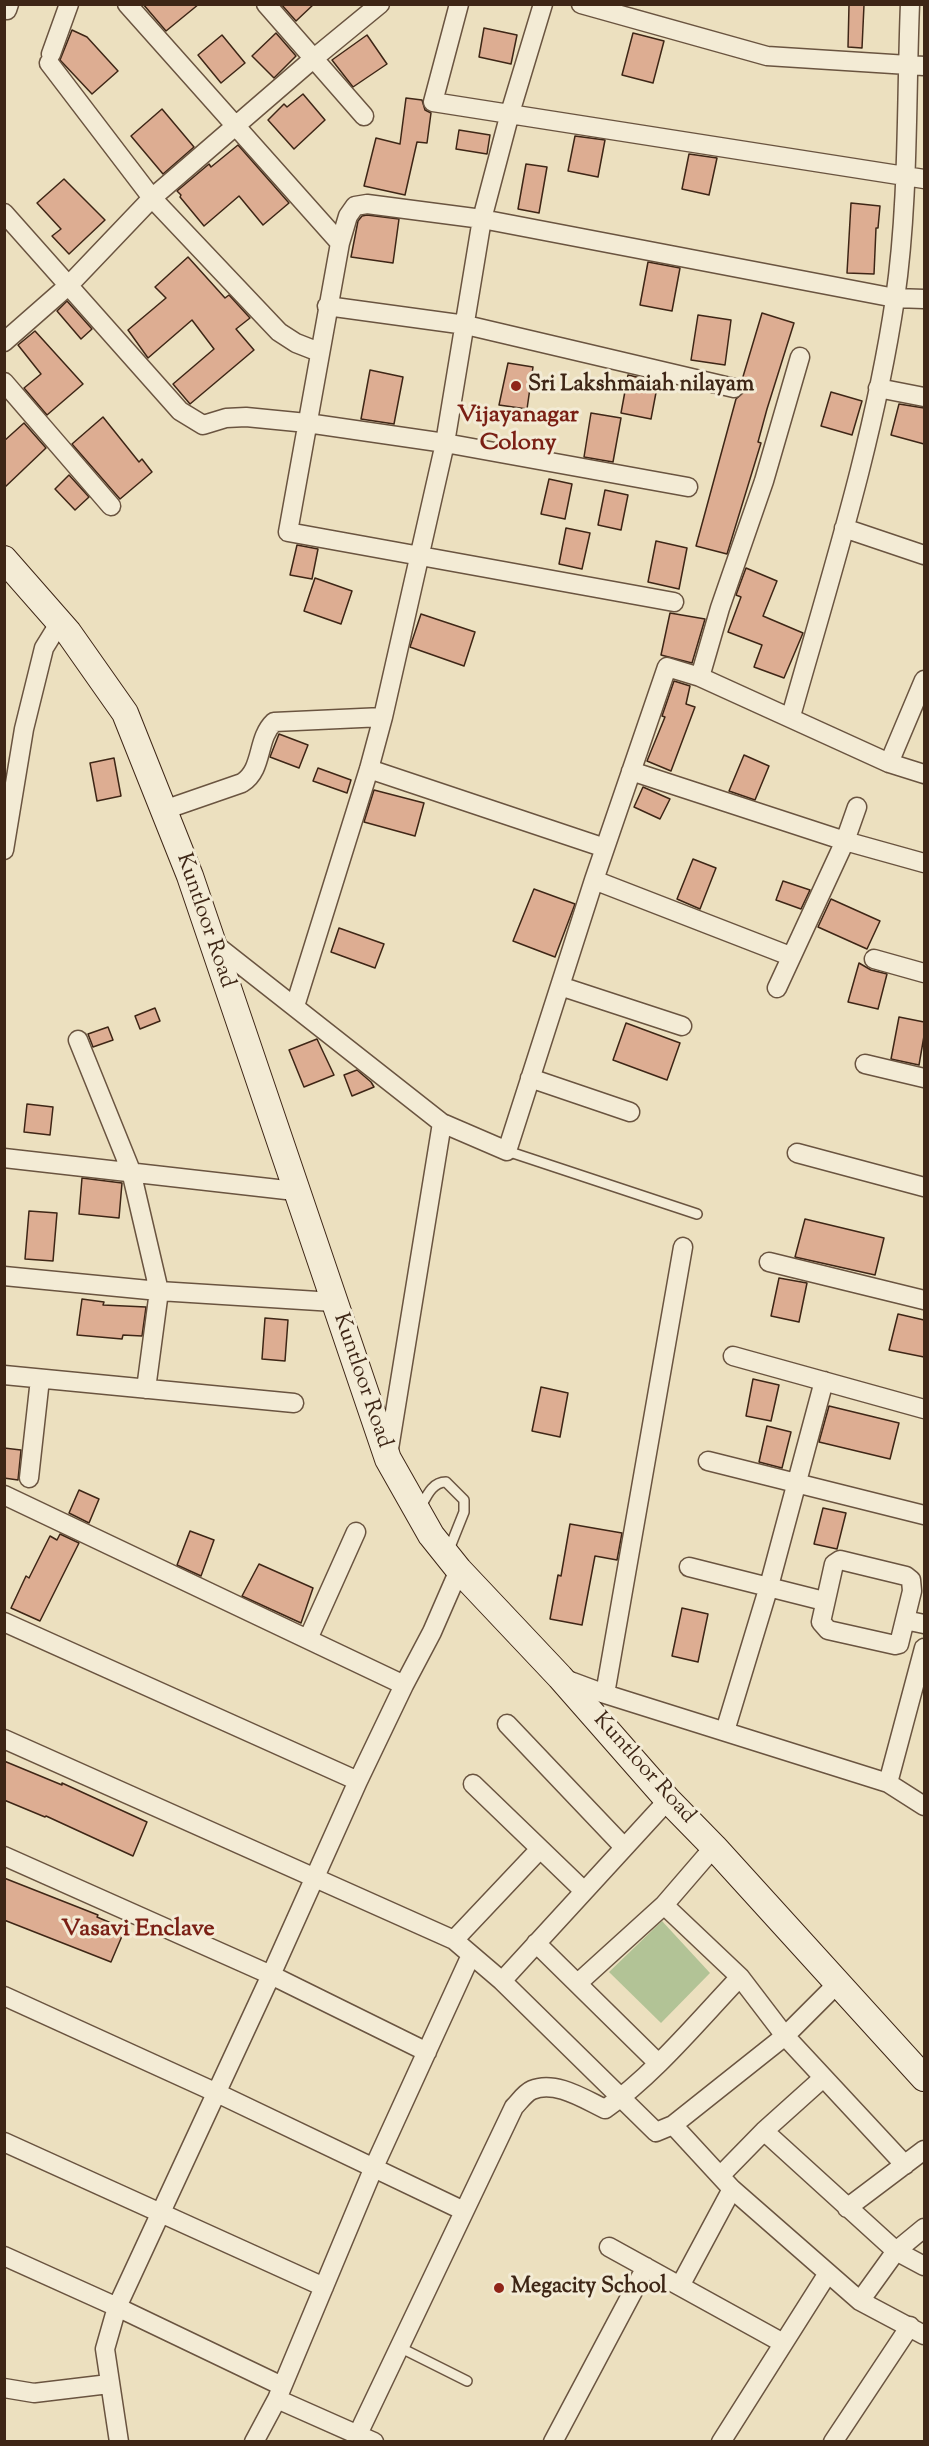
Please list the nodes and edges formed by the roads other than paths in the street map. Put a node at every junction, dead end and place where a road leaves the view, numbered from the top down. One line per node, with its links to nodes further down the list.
1 (69, 4): 16 (street)
2 (127, 4): 13 (street)
3 (266, 4): 9 (street)
4 (380, 4): 9 (street)
5 (459, 4): 11 (street)
6 (543, 4): 11 (street)
7 (581, 4): 10 (street)
8 (910, 4): 10 (street)
9 (313, 58): 12 (street); 13 (street)
10 (916, 65): 14 (street)
11 (510, 113): 14 (street); 18 (street)
12 (364, 116)
13 (235, 125): 16 (street); 19 (street)
14 (905, 178): 15 (street); 21 (street)
15 (924, 179)
16 (152, 198): 20 (street); 26 (street)
17 (4, 213): 20 (street)
18 (482, 219): 19 (street); 21 (street); 24 (street)
19 (340, 243): 23 (street)
20 (69, 285): 25 (street); 32 (street)
21 (895, 298): 22 (street); 30 (street)
22 (924, 299)
23 (327, 306): 24 (street); 26 (street)
24 (466, 325): 29 (street); 33 (street)
25 (4, 342)
26 (319, 352): 32 (street)
27 (800, 357): 42 (street)
28 (4, 382): 35 (street)
29 (734, 388)
30 (878, 388): 31 (street); 36 (street)
31 (924, 397)
32 (307, 423): 33 (street); 38 (street)
33 (446, 443): 34 (street); 38 (street)
34 (688, 486)
35 (111, 506)
36 (844, 528): 37 (street); 44 (street)
37 (924, 555)
38 (419, 557): 40 (street); 45 (street)
39 (4, 559): 41 (street, Kuntloor Road)
40 (674, 602)
41 (60, 622): 51 (street, Kuntloor Road); 54 (street)
42 (700, 677): 44 (street); 48 (street)
43 (924, 680): 46 (street)
44 (791, 716): 46 (street)
45 (383, 717): 47 (street); 51 (street)
46 (889, 763): 49 (street)
47 (369, 770): 53 (street); 63 (street)
48 (631, 771): 52 (street); 53 (street)
49 (924, 774)
50 (857, 807): 52 (street)
51 (164, 810): 57 (street, Kuntloor Road)
52 (845, 841): 55 (street); 58 (street)
53 (605, 848): 56 (street)
54 (4, 850)
55 (924, 863)
56 (594, 880): 58 (street); 61 (street)
57 (210, 941): 63 (street); 76 (street, Kuntloor Road)
58 (790, 956): 62 (street)
59 (874, 959): 60 (street)
60 (924, 973)
61 (560, 986): 64 (street); 67 (street)
62 (777, 988)
63 (295, 1006): 70 (street)
64 (682, 1026)
65 (78, 1040): 74 (street)
66 (865, 1064): 68 (street)
67 (530, 1078): 69 (street); 71 (street)
68 (924, 1078)
69 (630, 1112)
70 (442, 1123): 71 (street); 91 (street)
71 (507, 1151): 77 (lane)
72 (797, 1153): 75 (street)
73 (4, 1158): 74 (street)
74 (131, 1171): 76 (street); 81 (street)
75 (924, 1187)
76 (295, 1191): 83 (street, Kuntloor Road)
77 (697, 1214)
78 (683, 1247): 110 (street)
79 (769, 1262): 82 (street)
80 (4, 1276): 81 (street)
81 (159, 1291): 83 (street); 88 (street)
82 (924, 1300)
83 (334, 1302): 91 (street, Kuntloor Road)
84 (733, 1356): 87 (street)
85 (4, 1376): 86 (street)
86 (40, 1379): 88 (street); 93 (street)
87 (824, 1381): 90 (street); 94 (street)
88 (146, 1389): 89 (street)
89 (294, 1404)
90 (924, 1409)
91 (388, 1460): 96 (street, Kuntloor Road)
92 (708, 1461): 94 (street)
93 (29, 1478)
94 (796, 1483): 97 (street); 101 (street)
95 (4, 1495): 106 (street)
96 (418, 1512): 99 (street, Kuntloor Road); 99 (lane)
97 (924, 1515)
98 (356, 1532): 106 (street)
99 (453, 1562): 108 (street, Kuntloor Road); 109 (street)
100 (689, 1567): 101 (street)
101 (769, 1586): 102 (street); 112 (street)
102 (816, 1599)
103 (906, 1620): 103 (street); 105 (street)
104 (4, 1622): 114 (street)
105 (924, 1624)
106 (308, 1639): 109 (street)
107 (924, 1648): 115 (street)
108 (560, 1677): 110 (street); 117 (street, Kuntloor Road)
109 (404, 1685): 114 (street)
110 (604, 1694): 112 (street)
111 (507, 1724): 119 (street)
112 (726, 1731): 115 (street)
113 (4, 1739): 123 (street)
114 (358, 1781): 123 (street)
115 (888, 1783): 118 (street)
116 (473, 1784): 121 (street)
117 (668, 1800): 119 (street); 120 (street, Kuntloor Road)
118 (924, 1806)
119 (623, 1846): 124 (street)
120 (714, 1847): 125 (street); 133 (street, Kuntloor Road)
121 (540, 1849): 124 (street); 126 (street)
122 (4, 1856): 129 (street)
123 (316, 1877): 126 (street); 129 (street)
124 (584, 1891): 127 (street)
125 (664, 1905): 130 (street); 132 (street)
126 (454, 1940): 128 (street)
127 (536, 1943): 131 (street); 132 (street)
128 (471, 1955): 131 (street); 136 (street)
129 (271, 1975): 136 (street); 140 (street)
130 (740, 1977): 135 (street); 137 (street)
131 (502, 1981): 141 (street)
132 (578, 1983): 137 (street)
133 (838, 1983): 135 (street); 139 (street, Kuntloor Road)
134 (4, 1996): 140 (street)
135 (785, 2036): 138 (street); 142 (street)
136 (427, 2052): 147 (street)
137 (658, 2063): 141 (street)
138 (823, 2078): 143 (street); 146 (street)
139 (924, 2078)
140 (217, 2092): 147 (street); 151 (street)
141 (620, 2098): 142 (street); 150 (street)
142 (673, 2125): 148 (street)
143 (764, 2131): 148 (street); 149 (street)
144 (4, 2142): 151 (street)
145 (924, 2151): 146 (street)
146 (904, 2165): 149 (street)
147 (374, 2167): 150 (street); 160 (street)
148 (726, 2182): 158 (street); 159 (street)
149 (847, 2208): 154 (street)
150 (464, 2211): 165 (street)
151 (160, 2212): 160 (street); 162 (street)
152 (924, 2228): 154 (street)
153 (609, 2247): 157 (street)
154 (896, 2251): 156 (street); 161 (street)
155 (4, 2256): 162 (street)
156 (924, 2266)
157 (646, 2267): 159 (street); 173 (street)
158 (828, 2273): 161 (street); 164 (street)
159 (680, 2286): 164 (street)
160 (324, 2287): 169 (street)
161 (860, 2301): 163 (street)
162 (117, 2307): 167 (street); 169 (street)
163 (917, 2331): 175 (street)
164 (783, 2343): 174 (street)
165 (399, 2347): 166 (lane); 170 (street)
166 (467, 2381)
167 (109, 2384): 168 (street); 171 (street)
168 (4, 2388)
169 (279, 2392): 170 (street); 172 (street)
170 (366, 2438)
171 (119, 2442)
172 (254, 2442)
173 (553, 2442)
174 (721, 2442)
175 (833, 2442)

